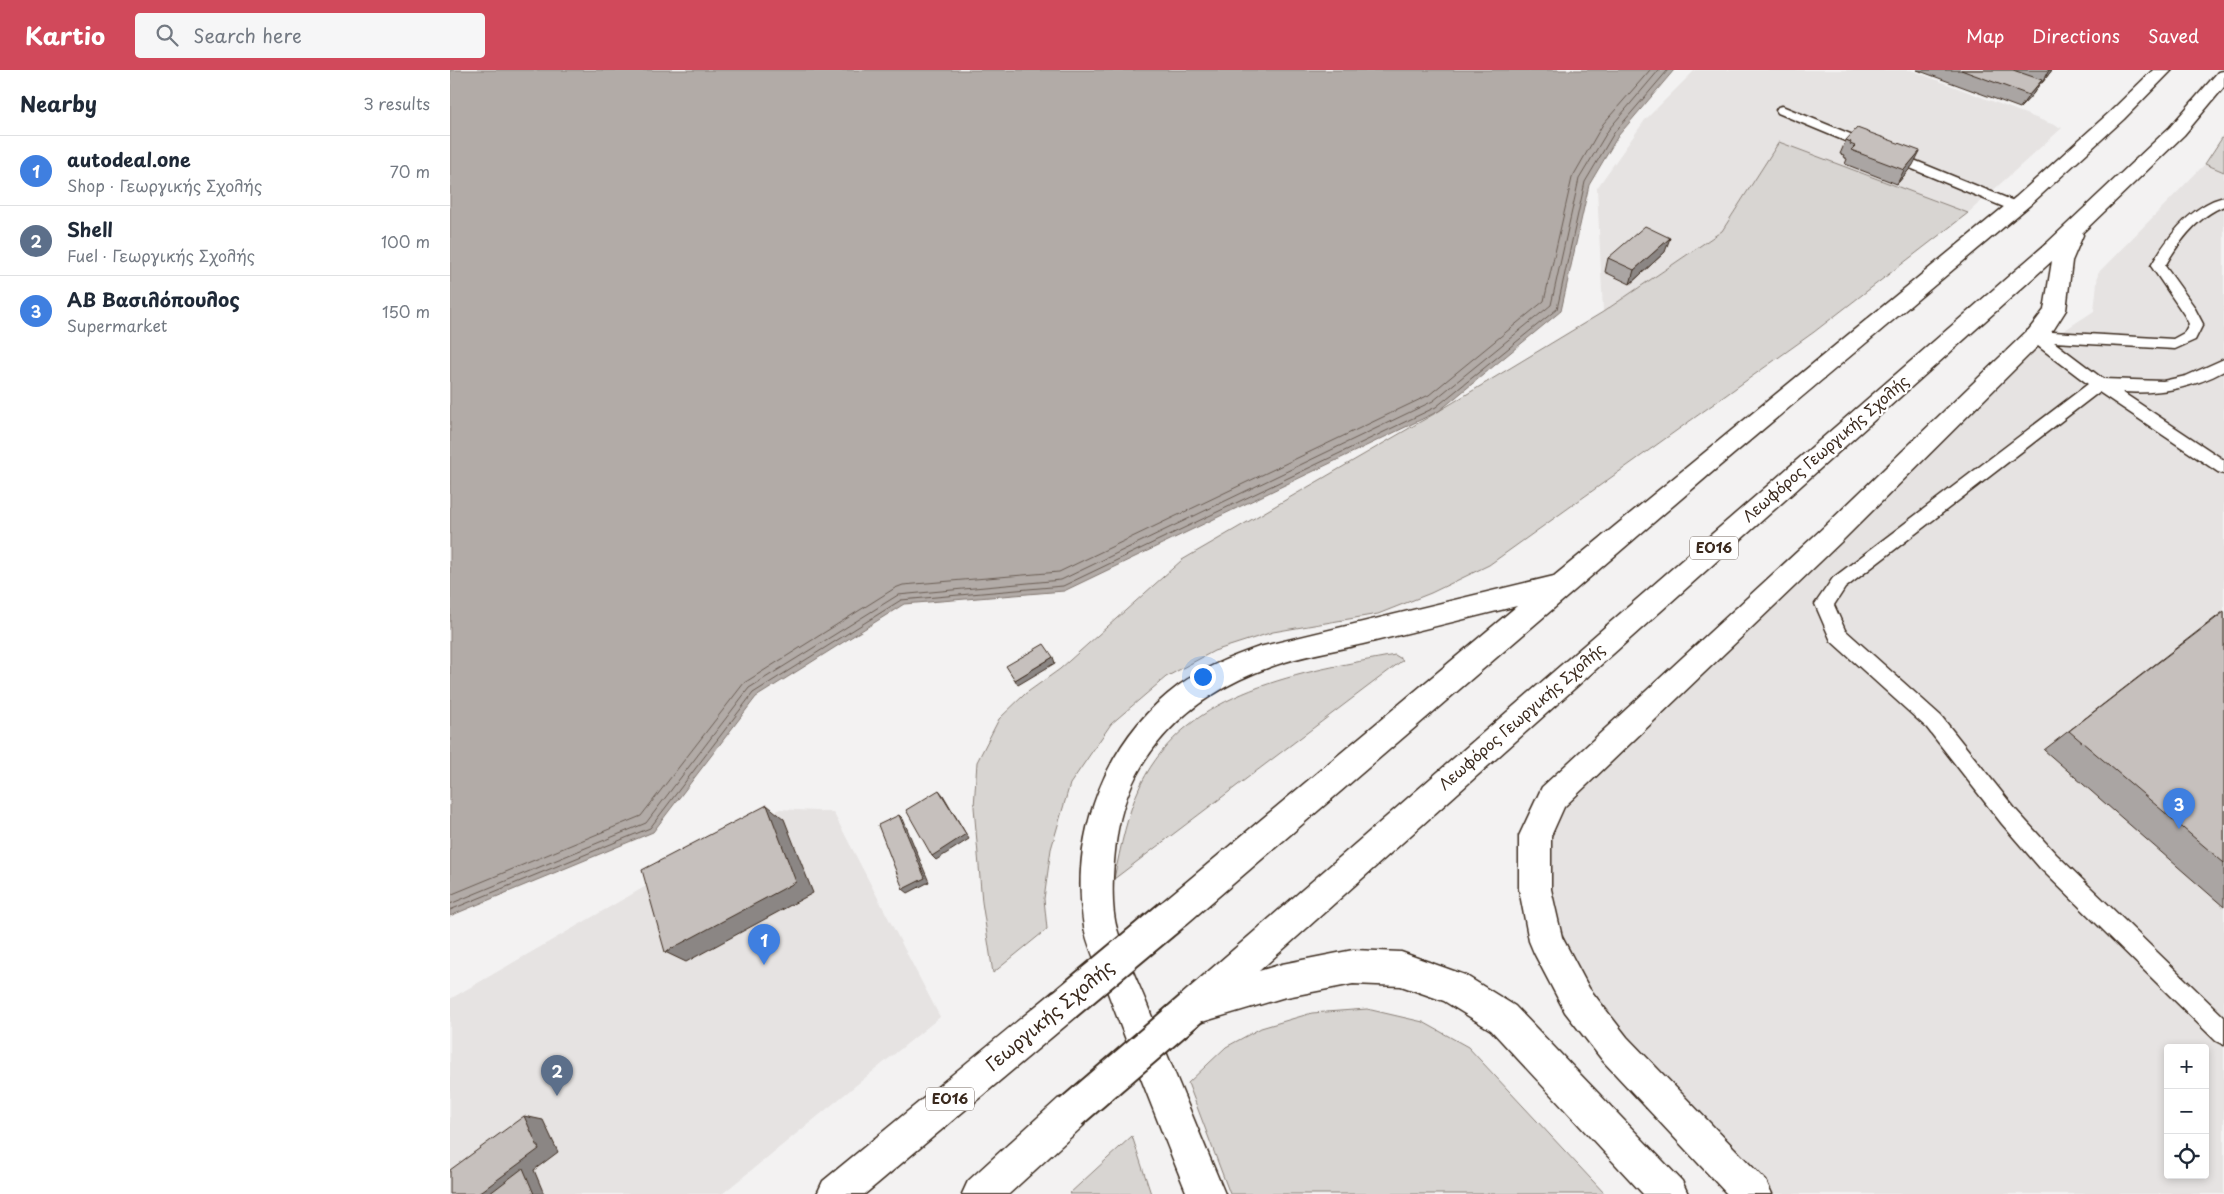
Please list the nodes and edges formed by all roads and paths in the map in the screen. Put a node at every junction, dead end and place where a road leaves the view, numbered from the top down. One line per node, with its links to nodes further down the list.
1 (2163, 70): 5 (main road, ΕΟ16)
2 (2224, 76): 6 (main road, Λεωφόρος Γεωργικής Σχολής / ΕΟ16)
3 (1782, 110): 5 (lane)
4 (2224, 201): 7 (lane)
5 (2016, 207): 11 (main road, ΕΟ16)
6 (2076, 228): 7 (main road); 12 (main road, Λεωφόρος Γεωργικής Σχολής / ΕΟ16)
7 (2035, 336): 9 (lane); 18 (main road)
8 (2224, 364): 9 (lane)
9 (2099, 384): 10 (lane); 13 (lane)
10 (2224, 468)
11 (1562, 584): 14 (main road, Γεωργικής Σχολής / ΕΟ16, bridge); 16 (main road)
12 (1192, 1008): 15 (main road, ΕΟ16, bridge); 17 (main road)
13 (2224, 1033)
14 (836, 1194)
15 (980, 1194)
16 (1206, 1194)
17 (1669, 1194)
18 (1753, 1194)

